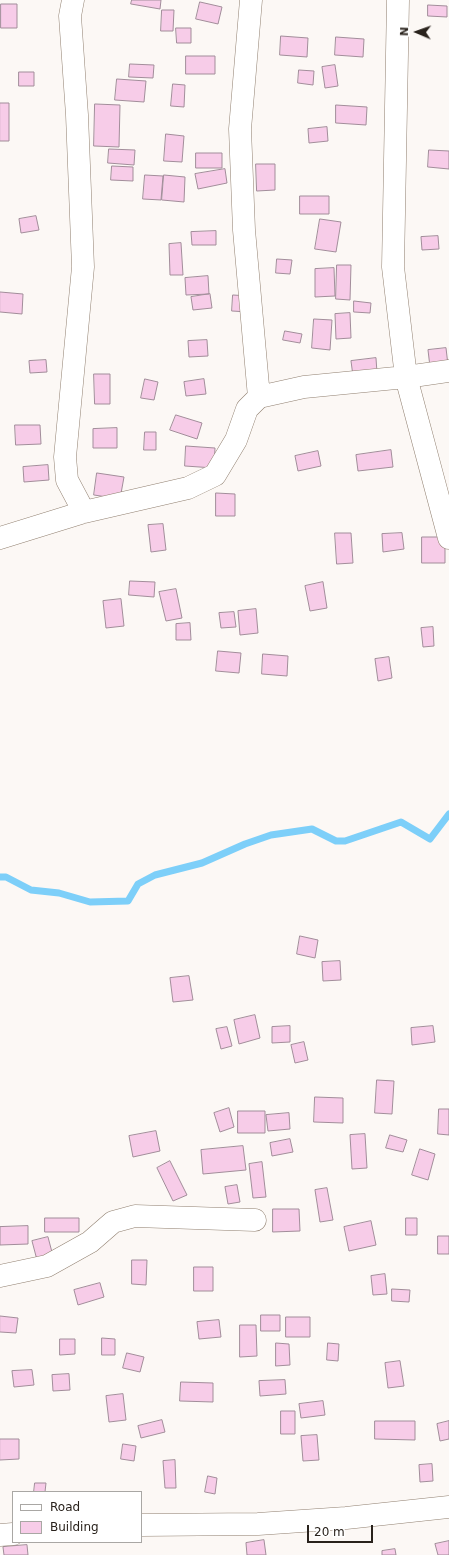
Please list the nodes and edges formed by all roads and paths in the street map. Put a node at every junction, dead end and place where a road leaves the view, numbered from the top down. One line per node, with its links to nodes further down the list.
1 (73, 0): 7 (street)
2 (250, 0): 6 (street)
3 (398, 0): 5 (street)
4 (449, 371): 5 (street)
5 (406, 377): 6 (street); 9 (street)
6 (259, 397): 7 (street)
7 (84, 512): 8 (street)
8 (0, 538)
9 (449, 538)
10 (255, 1220): 11 (street)
11 (0, 1276)
12 (449, 1507): 13 (street)
13 (142, 1525)
14 (12, 1534): 15 (street)
15 (0, 1535)

